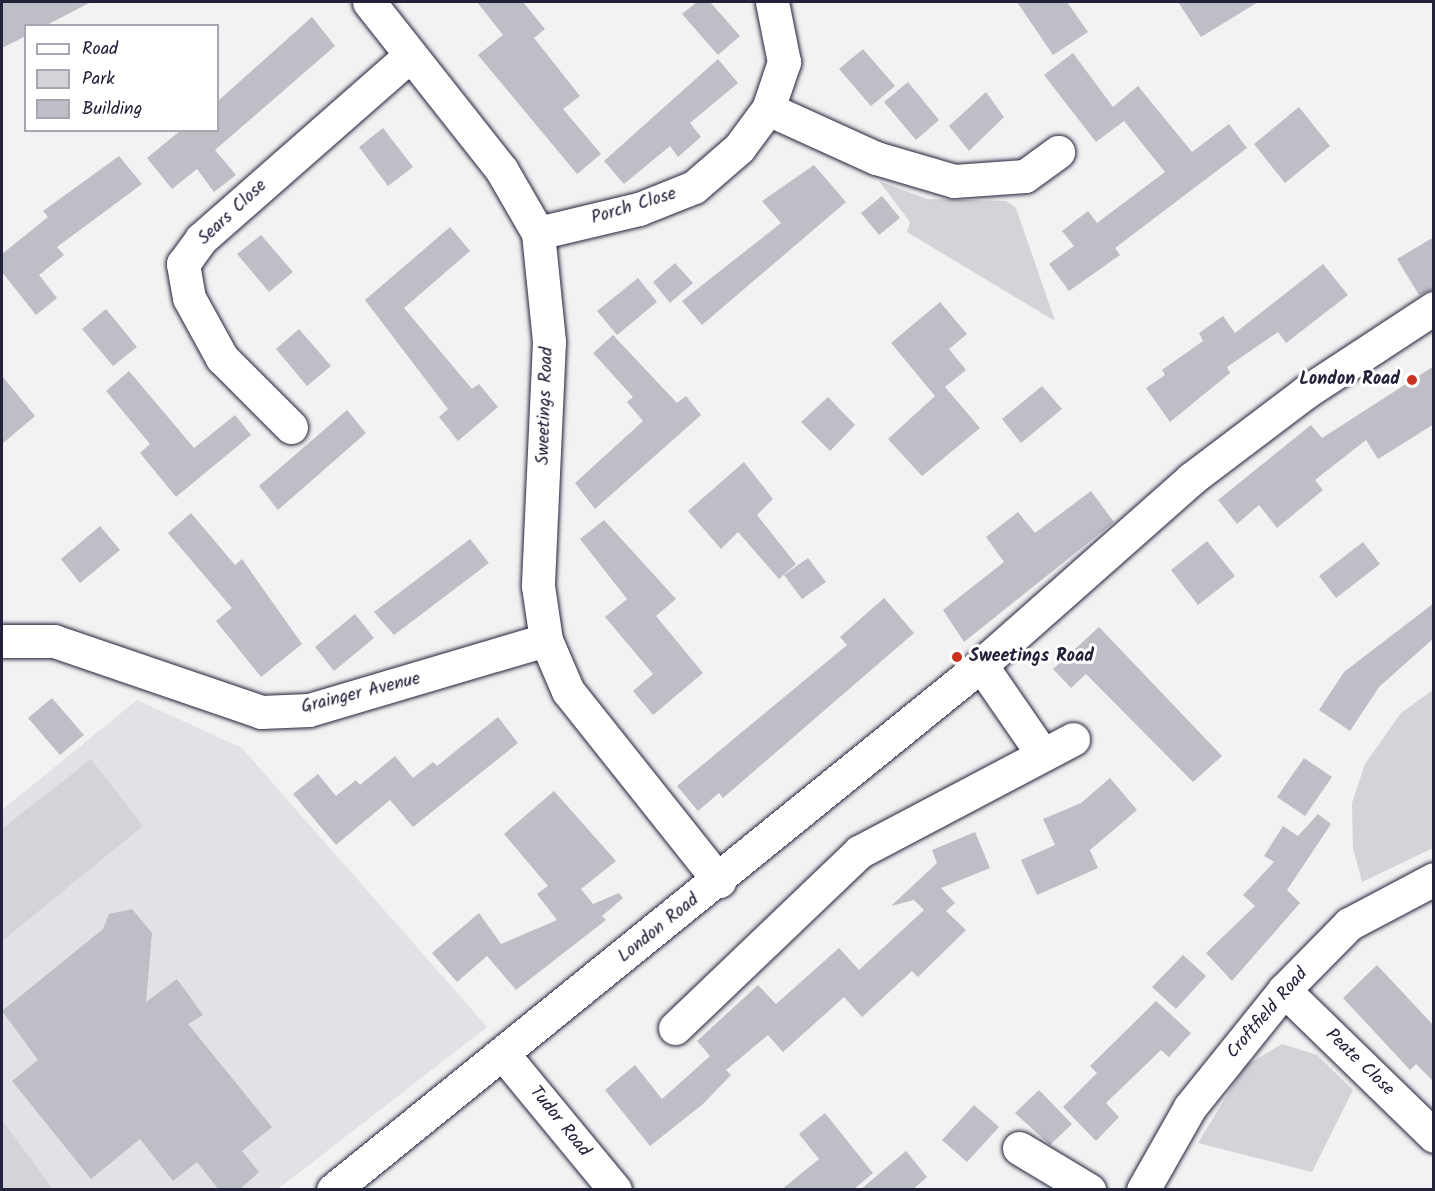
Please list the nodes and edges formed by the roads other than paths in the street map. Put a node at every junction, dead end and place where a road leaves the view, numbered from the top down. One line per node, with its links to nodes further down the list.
1 (369, 2): 3 (street, Sweetings Road)
2 (772, 2): 4 (street, Porch Close)
3 (409, 56): 6 (street, Sweetings Road); 8 (street, Sears Close)
4 (768, 109): 5 (street); 6 (street, Porch Close)
5 (1058, 152)
6 (538, 233): 9 (street, Sweetings Road)
7 (1434, 308): 11 (street, London Road)
8 (291, 427)
9 (546, 640): 10 (street, Grainger Avenue); 15 (street, Sweetings Road)
10 (2, 641)
11 (981, 665): 13 (street); 15 (street, London Road)
12 (1073, 739): 13 (street)
13 (1041, 752): 17 (street)
14 (1434, 879): 16 (street, Croftfield Road)
15 (719, 881): 18 (street, London Road)
16 (1284, 990): 19 (street, Peate Close); 24 (street, Croftfield Road)
17 (675, 1028)
18 (503, 1054): 21 (street, London Road); 22 (street, Tudor Road)
19 (1434, 1136)
20 (1019, 1148): 23 (street)
21 (333, 1190)
22 (615, 1190)
23 (1089, 1190)
24 (1143, 1190)

